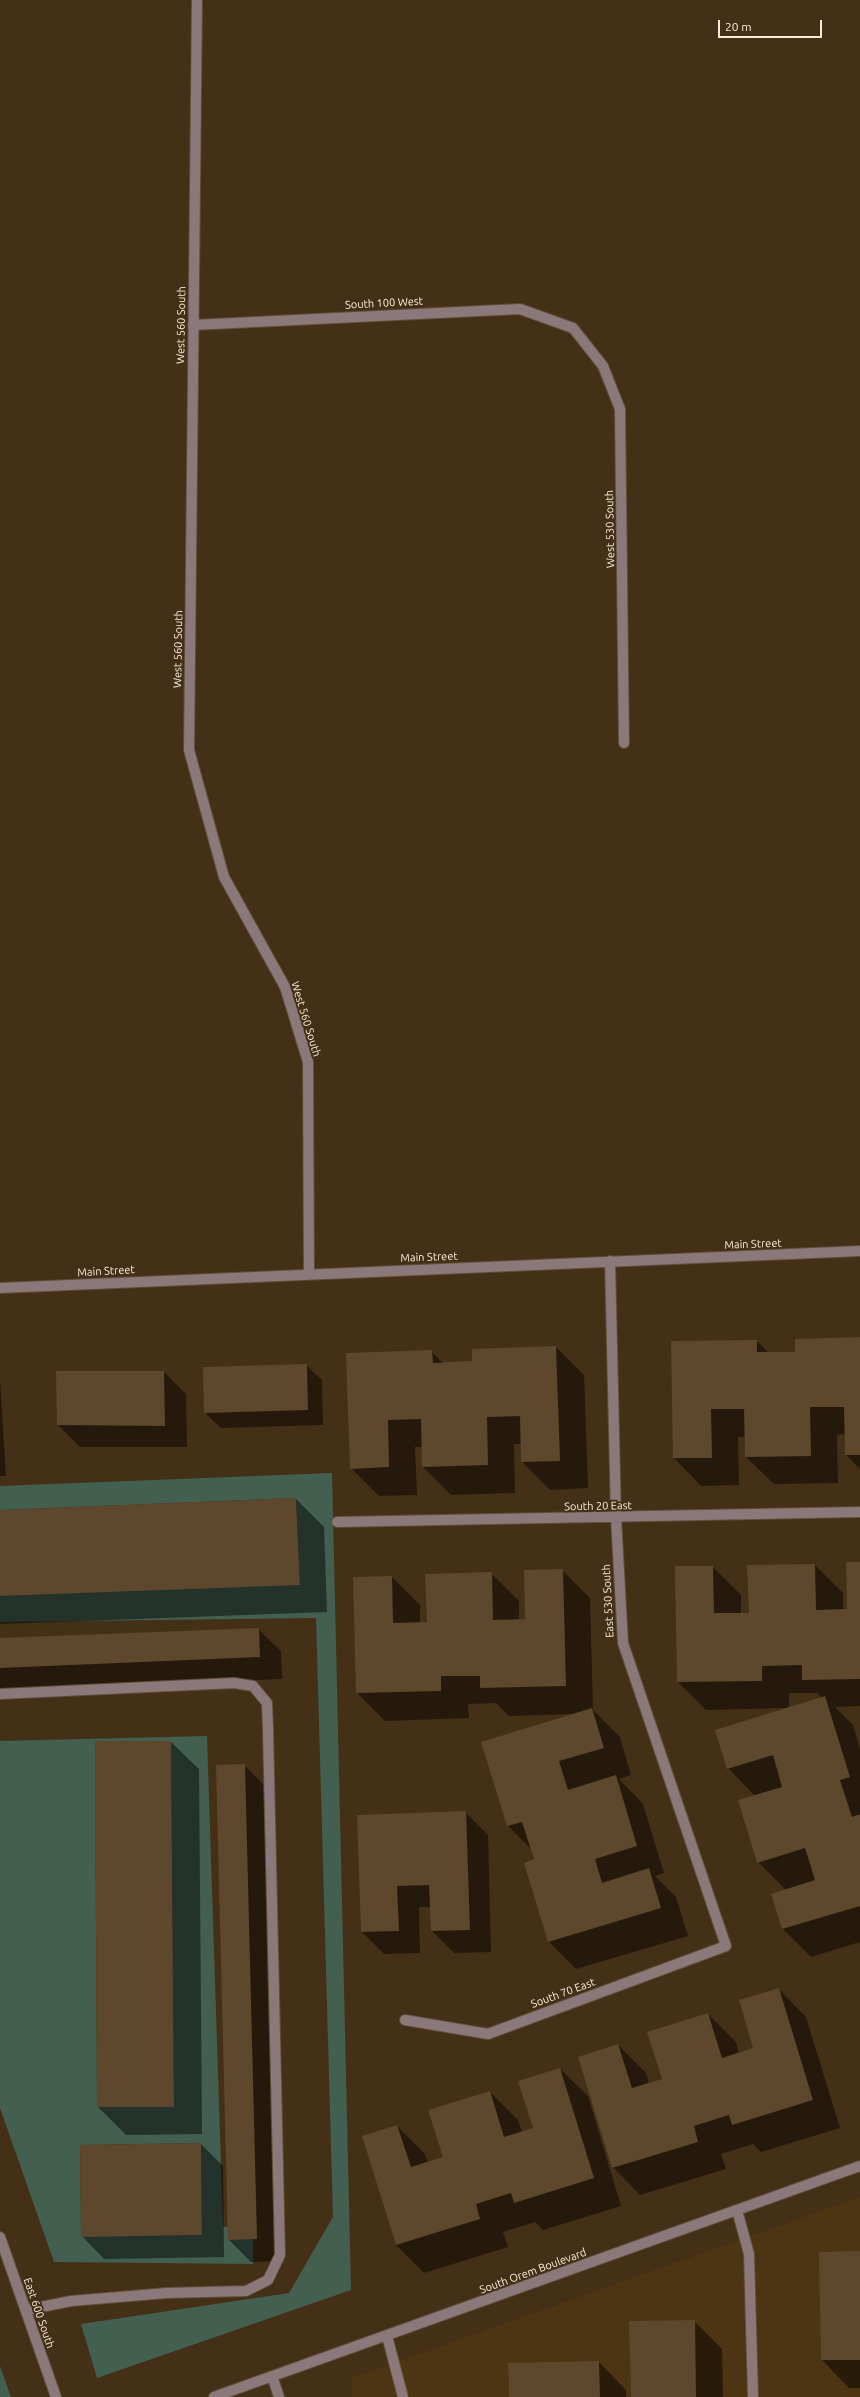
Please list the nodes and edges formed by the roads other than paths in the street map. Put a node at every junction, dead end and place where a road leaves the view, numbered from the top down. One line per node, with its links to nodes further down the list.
1 (197, 0): 2 (street, West 560 South)
2 (193, 325): 3 (street, South 100 West); 7 (street, West 560 South)
3 (573, 328): 4 (street, West 530 South)
4 (624, 744)
5 (860, 1251): 6 (street, Main Street)
6 (610, 1261): 7 (street, Main Street); 10 (street, East 530 South)
7 (309, 1274): 8 (street, Main Street)
8 (0, 1288)
9 (860, 1512): 10 (street, South 20 East)
10 (616, 1518): 11 (street, South 20 East); 13 (street, East 530 South)
11 (337, 1522)
12 (0, 1694): 18 (street)
13 (726, 1946): 14 (street, South 70 East)
14 (405, 2020)
15 (860, 2166): 16 (street, South Orem Boulevard)
16 (737, 2210): 19 (street, South Orem Boulevard); 25 (street)
17 (0, 2237): 18 (street, East 600 South)
18 (26, 2310): 21 (street, East 600 South)
19 (387, 2336): 20 (street, South Orem Boulevard); 24 (street)
20 (272, 2376): 22 (street, South Orem Boulevard); 23 (street)
21 (56, 2397)
22 (214, 2397)
23 (279, 2397)
24 (403, 2397)
25 (753, 2397)

